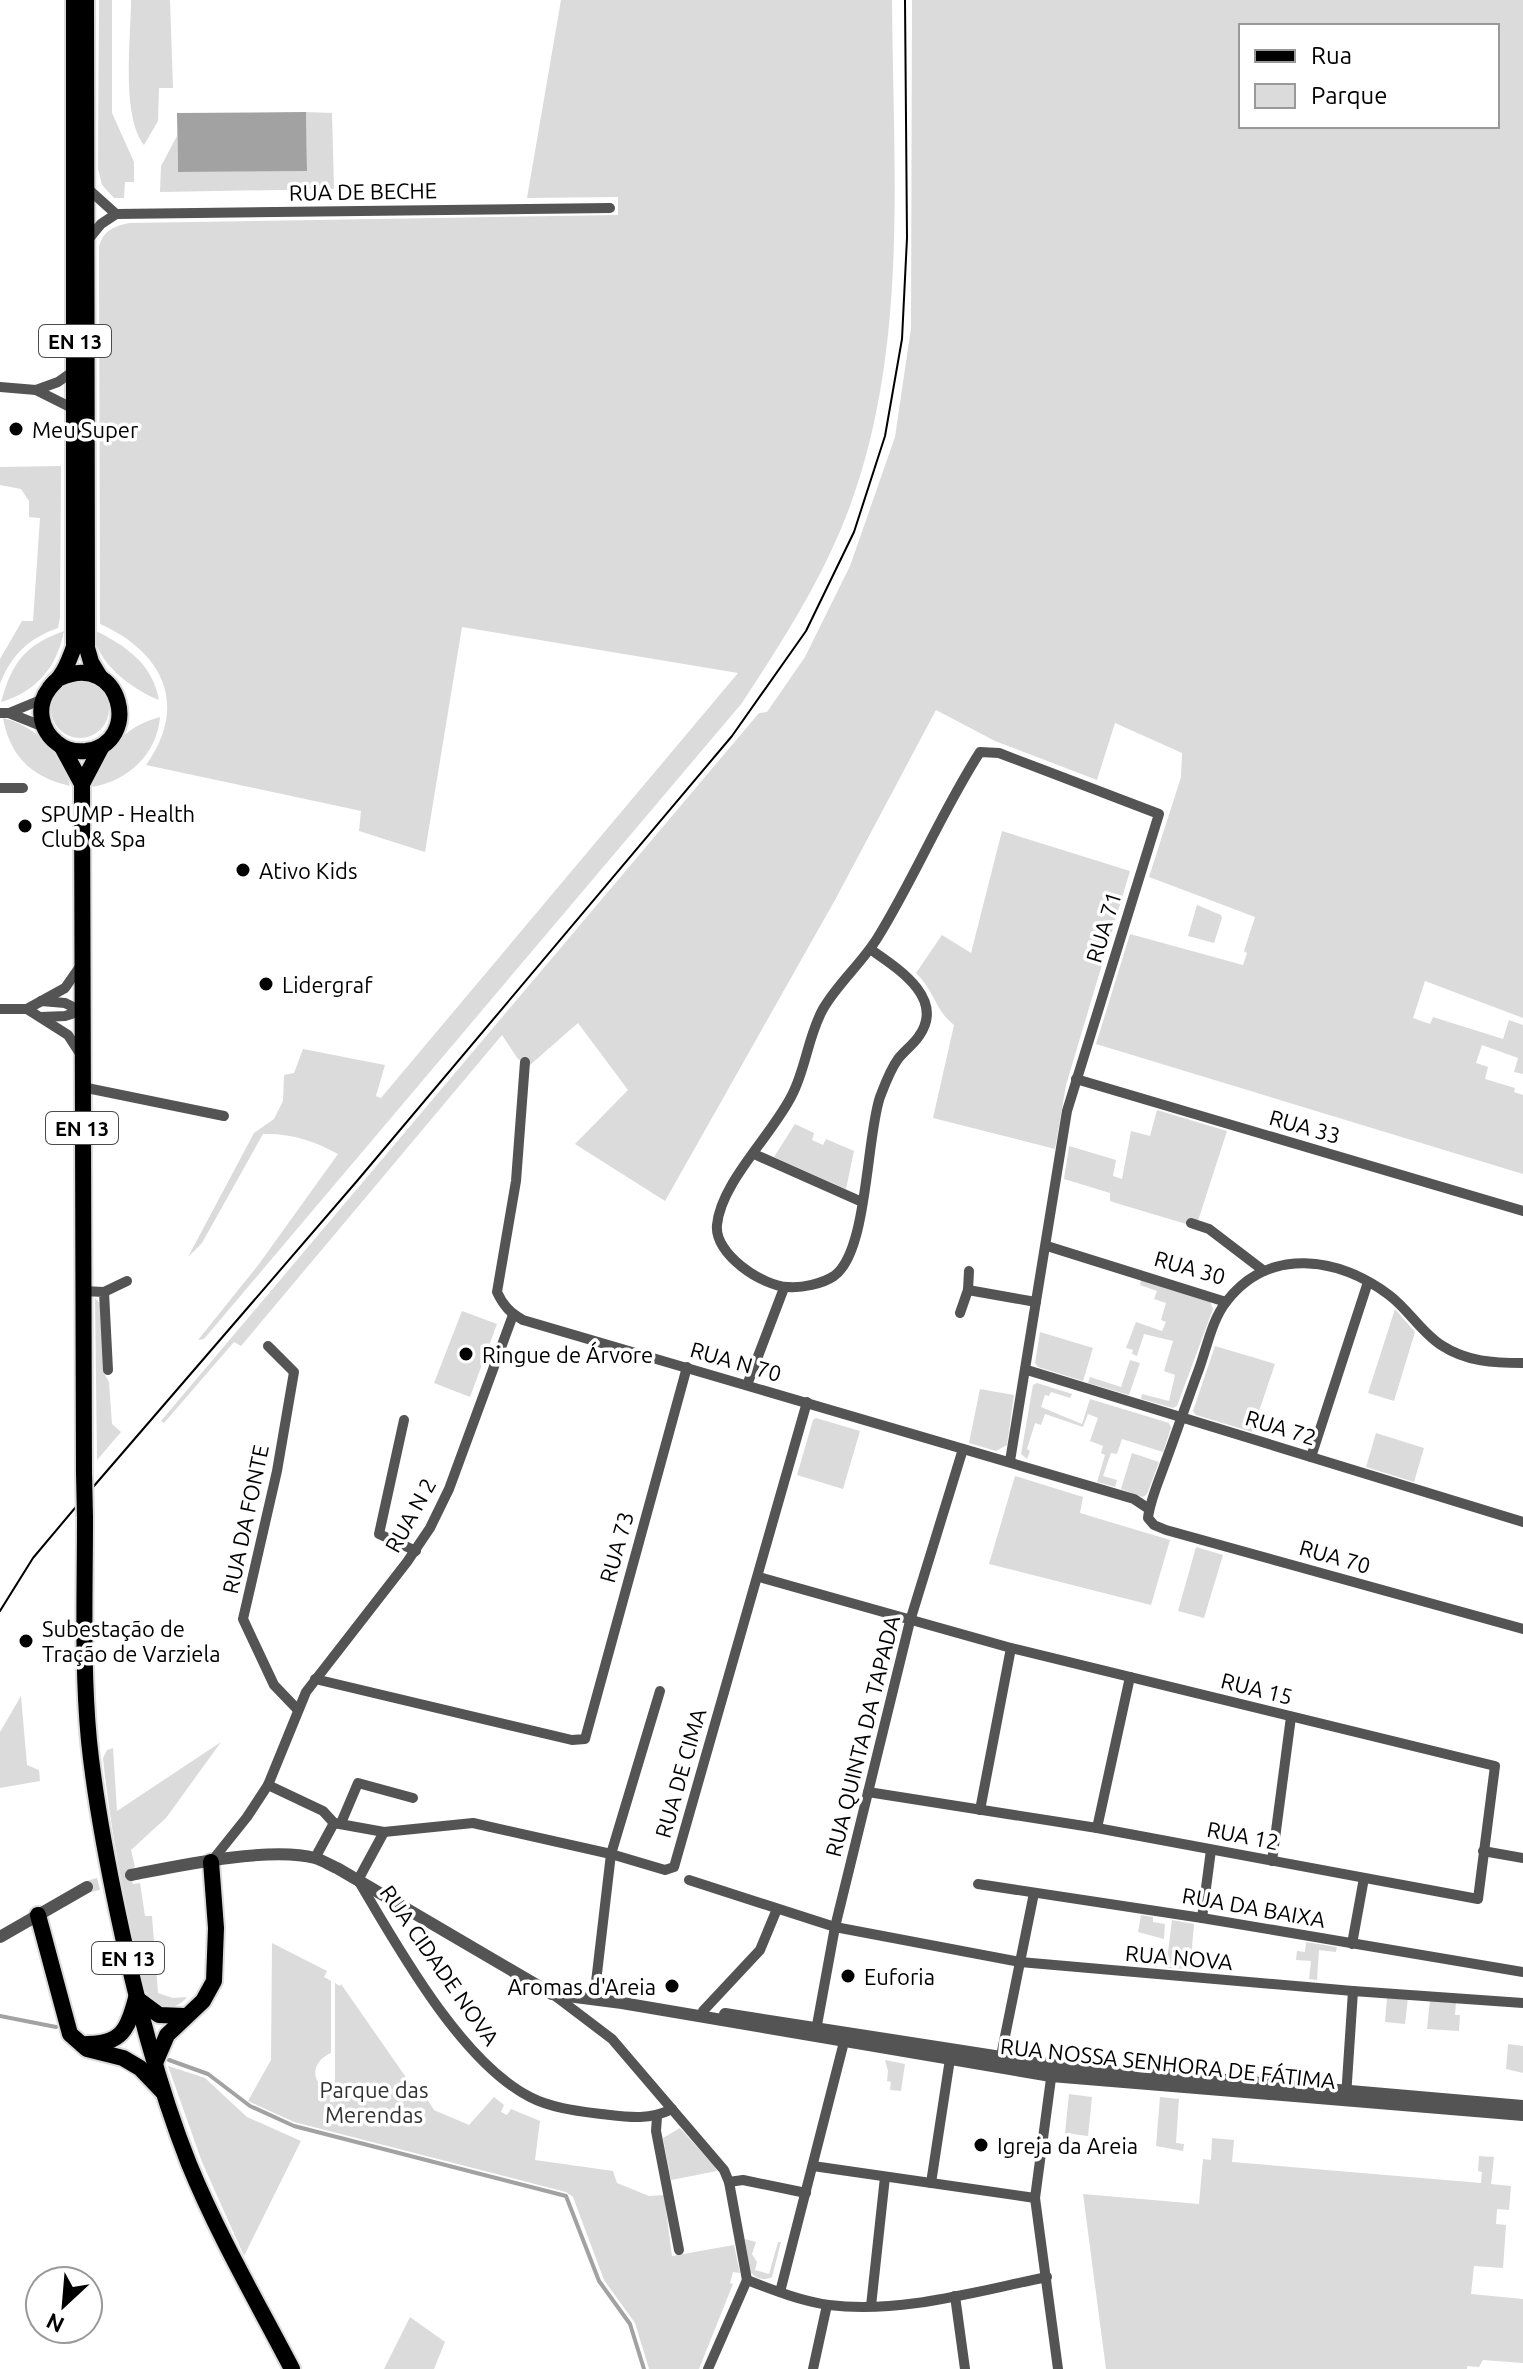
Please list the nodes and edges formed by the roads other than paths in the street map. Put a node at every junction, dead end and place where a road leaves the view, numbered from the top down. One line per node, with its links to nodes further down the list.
1 (74, 0): 7 (main road, EN 13)
2 (86, 0): 3 (main road, EN 13)
3 (87, 188): 5 (street); 6 (main road, EN 13)
4 (610, 208): 5 (street, RUA DE BECHE)
5 (116, 214): 6 (street)
6 (87, 241): 11 (main road, EN 13)
7 (75, 370): 9 (street); 10 (main road, EN 13)
8 (0, 387): 9 (street)
9 (36, 390): 10 (street)
10 (74, 409): 11 (main road); 13 (main road, EN 13)
11 (87, 516): 12 (main road, EN 13)
12 (100, 677): 13 (main road); 17 (main road, EN 13)
13 (60, 678): 14 (main road, EN 13)
14 (43, 699): 15 (street); 16 (main road)
15 (5, 713): 16 (street)
16 (44, 727): 18 (main road, EN 13)
17 (102, 746): 18 (main road); 19 (main road, EN 13)
18 (62, 747): 19 (main road, EN 13)
19 (82, 784): 23 (main road, EN 13)
20 (0, 788): 21 (street)
21 (23, 788)
22 (870, 949): 31 (street, RUA 71); 34 (street, RUA 71); 35 (street)
23 (81, 965): 24 (street); 27 (main road, EN 13)
24 (41, 1001): 26 (street); 27 (street)
25 (0, 1009): 26 (street)
26 (27, 1009): 28 (street)
27 (81, 1011): 28 (street); 29 (main road, EN 13)
28 (39, 1017): 29 (street)
29 (81, 1055): 32 (main road, EN 13)
30 (525, 1062): 50 (street)
31 (1076, 1079): 36 (street, RUA 33); 38 (street, RUA 71)
32 (82, 1087): 33 (street); 45 (main road, EN 13)
33 (224, 1116)
34 (754, 1154): 35 (street); 43 (street, RUA 71)
35 (862, 1202): 43 (street)
36 (1523, 1211)
37 (1191, 1223): 40 (street)
38 (1047, 1246): 47 (street, RUA 71); 48 (street, RUA 30)
39 (969, 1271): 44 (street)
40 (1264, 1271): 42 (street, RUA 30); 48 (street, RUA 30)
41 (127, 1281): 46 (street)
42 (1368, 1282): 52 (street, RUA 30); 61 (street)
43 (784, 1288): 56 (street)
44 (968, 1290): 47 (street); 49 (street)
45 (83, 1291): 46 (street); 107 (main road, EN 13, bridge)
46 (104, 1292): 54 (street)
47 (1036, 1302): 55 (street, RUA 71)
48 (1226, 1302): 58 (street)
49 (960, 1313)
50 (513, 1315): 53 (street, RUA N 70); 65 (street, RUA N 2)
51 (268, 1346): 73 (street, RUA DA FONTE)
52 (1523, 1363)
53 (687, 1367): 56 (street, RUA N 70); 71 (street, RUA 73)
54 (108, 1370)
55 (1027, 1370): 58 (street, RUA 72); 62 (street, RUA 71)
56 (747, 1385): 57 (street, RUA N 70)
57 (807, 1402): 60 (street, RUA N 70); 66 (street, RUA DE CIMA)
58 (1181, 1417): 61 (street, RUA 72); 63 (street)
59 (404, 1420): 65 (street)
60 (963, 1449): 62 (street, RUA N 70); 67 (street, RUA QUINTA DA TAPADA)
61 (1311, 1457): 64 (street, RUA 72)
62 (1010, 1461): 63 (street, RUA N 70)
63 (1149, 1509): 68 (street, RUA 70)
64 (1523, 1522)
65 (416, 1551): 71 (street, RUA N 2)
66 (759, 1577): 67 (street, RUA 15); 85 (street, RUA DE CIMA)
67 (910, 1621): 69 (street, RUA 15); 77 (street, RUA QUINTA DA TAPADA)
68 (1523, 1629)
69 (1011, 1648): 70 (street, RUA 15); 79 (street)
70 (1130, 1677): 74 (street, RUA 15); 81 (street)
71 (315, 1679): 73 (street, RUA N 2)
72 (660, 1691): 85 (street)
73 (298, 1710): 76 (street)
74 (1291, 1717): 75 (street, RUA 15); 88 (street)
75 (1495, 1766): 84 (street, RUA 12)
76 (268, 1785): 80 (street, RUA DE CIMA); 89 (street)
77 (868, 1792): 79 (street, RUA 12); 100 (street, RUA QUINTA DA TAPADA)
78 (413, 1798): 80 (street)
79 (980, 1810): 81 (street, RUA 12)
80 (338, 1823): 82 (street, RUA DE CIMA); 86 (street)
81 (1097, 1828): 83 (street, RUA 12)
82 (384, 1832): 85 (street, RUA DE CIMA); 92 (street)
83 (1211, 1850): 88 (street, RUA 12); 99 (street)
84 (1483, 1851): 87 (street); 91 (street, RUA 12)
85 (611, 1854): 108 (street)
86 (315, 1858): 89 (street); 92 (street)
87 (1523, 1858)
88 (1272, 1861): 91 (street, RUA 12)
89 (211, 1862): 90 (street); 112 (main road)
90 (131, 1875)
91 (1364, 1878): 102 (street)
92 (358, 1880): 106 (street); 125 (street, RUA CIDADE NOVA)
93 (689, 1880): 97 (street, RUA NOVA)
94 (978, 1884): 96 (street, RUA DA BAIXA)
95 (87, 1887): 98 (street)
96 (1034, 1893): 99 (street, RUA DA BAIXA); 103 (street)
97 (777, 1909): 100 (street, RUA NOVA); 111 (street)
98 (38, 1915): 101 (street); 115 (main road)
99 (1202, 1918): 102 (street, RUA DA BAIXA)
100 (835, 1927): 103 (street, RUA NOVA); 113 (street, RUA QUINTA DA TAPADA)
101 (0, 1937)
102 (1352, 1944): 104 (street, RUA DA BAIXA)
103 (1020, 1962): 105 (street, RUA NOVA); 117 (street)
104 (1523, 1972)
105 (1353, 1991): 110 (street, RUA NOVA); 121 (street)
106 (552, 1994): 108 (street, RUA NOSSA SENHORA DE FÁTIMA); 123 (street)
107 (136, 1998): 112 (main road); 115 (main road); 118 (main road, EN 13)
108 (594, 1999): 109 (street, RUA NOSSA SENHORA DE FÁTIMA)
109 (622, 2003): 111 (street, RUA NOSSA SENHORA DE FÁTIMA); 113 (street, RUA NOSSA SENHORA DE FÁTIMA)
110 (1523, 2003)
111 (703, 2011): 113 (street, RUA NOSSA SENHORA DE FÁTIMA)
112 (184, 2016): 118 (main road)
113 (816, 2032): 114 (street, RUA NOSSA SENHORA DE FÁTIMA); 117 (street, RUA NOSSA SENHORA DE FÁTIMA)
114 (844, 2042): 116 (street, RUA NOSSA SENHORA DE FÁTIMA); 126 (street)
115 (79, 2044): 120 (main road)
116 (950, 2059): 117 (street, RUA NOSSA SENHORA DE FÁTIMA); 129 (street)
117 (1000, 2061): 119 (street, RUA NOSSA SENHORA DE FÁTIMA)
118 (155, 2063): 120 (main road, EN 13)
119 (1052, 2070): 121 (street, RUA NOSSA SENHORA DE FÁTIMA); 131 (street)
120 (163, 2093): 139 (main road, EN 13)
121 (1346, 2095): 122 (street, RUA NOSSA SENHORA DE FÁTIMA); 124 (street, RUA NOSSA SENHORA DE FÁTIMA)
122 (1523, 2106)
123 (672, 2109): 125 (street); 128 (street)
124 (1523, 2115)
125 (657, 2117): 132 (street)
126 (813, 2166): 127 (street); 130 (street)
127 (885, 2177): 129 (street); 138 (street)
128 (729, 2182): 130 (street); 134 (street)
129 (931, 2183): 131 (street)
130 (806, 2193): 135 (street)
131 (1035, 2198): 133 (street)
132 (679, 2250)
133 (1047, 2277): 136 (street); 143 (street)
134 (747, 2280): 135 (street); 140 (street)
135 (780, 2292): 137 (street)
136 (955, 2296): 138 (street); 142 (street)
137 (827, 2305): 138 (street); 141 (street)
138 (871, 2306)
139 (292, 2369)
140 (708, 2369)
141 (813, 2369)
142 (965, 2369)
143 (1058, 2369)

